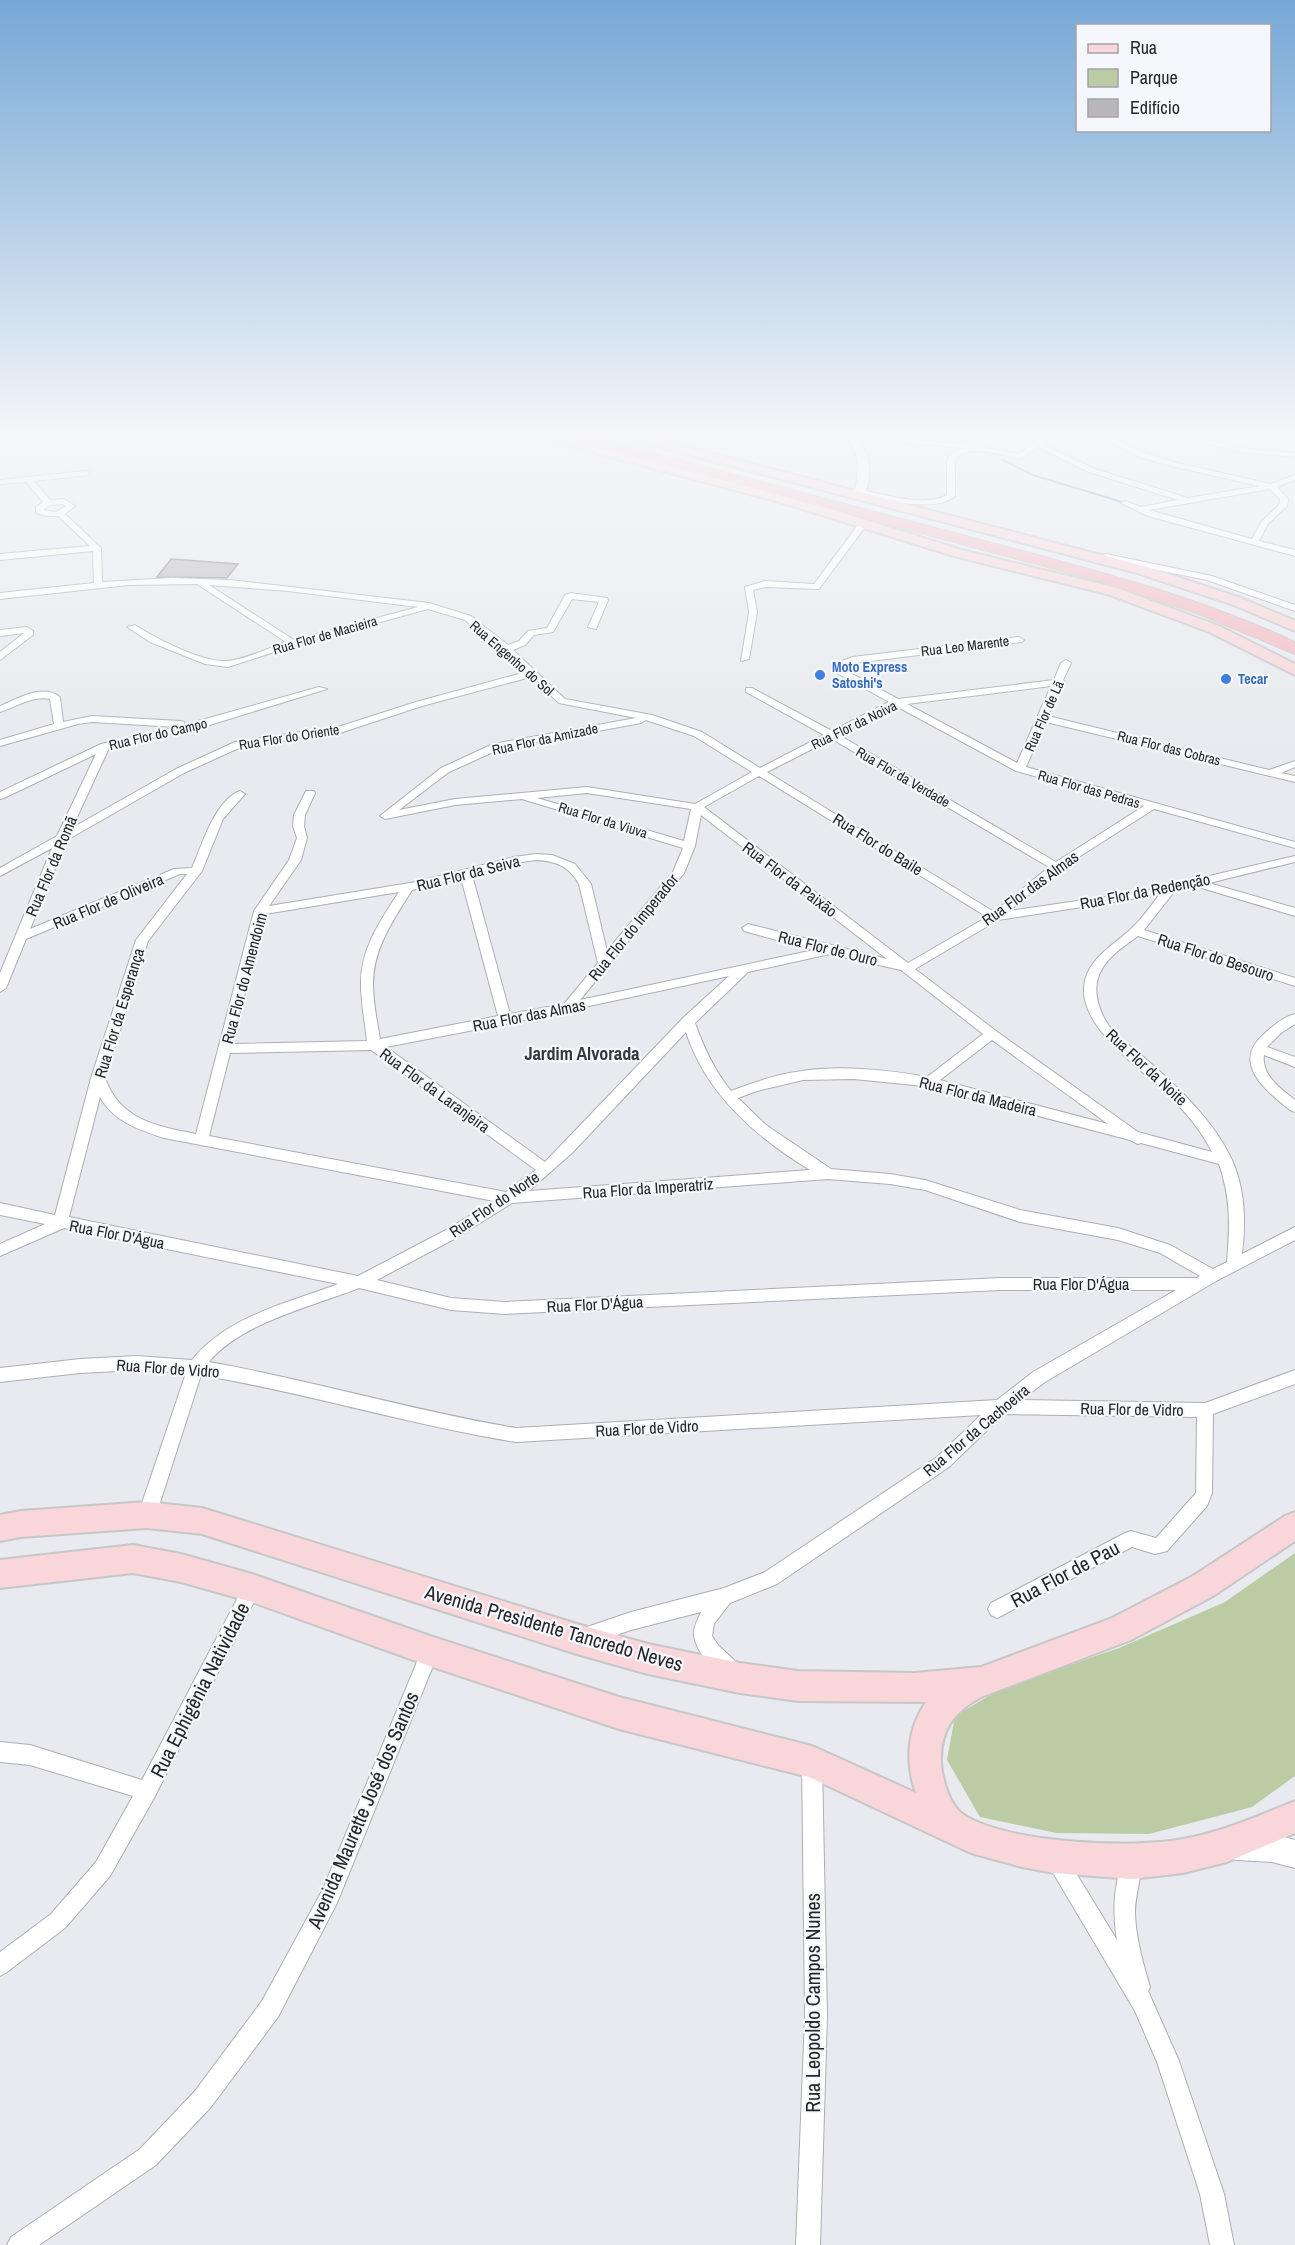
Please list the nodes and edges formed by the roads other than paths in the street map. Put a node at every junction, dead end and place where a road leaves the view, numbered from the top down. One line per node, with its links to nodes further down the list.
1 (89, 541): 11 (street)
2 (851, 541): 30 (street)
3 (920, 541): 32 (main road)
4 (952, 541): 10 (highway)
5 (968, 541): 10 (highway)
6 (1001, 541): 24 (highway)
7 (1034, 541): 13 (main road)
8 (1247, 541): 9 (street)
9 (1254, 543): 12 (street)
10 (991, 547): 28 (highway)
11 (97, 548): 14 (street); 16 (street)
12 (1295, 553)
13 (1085, 555): 19 (street); 20 (main road)
14 (0, 557)
15 (200, 581): 16 (street, Rua Engenho do Sol); 18 (street, Rua Engenho do Sol); 26 (street)
16 (98, 585): 17 (street, Rua Engenho do Sol)
17 (0, 596)
18 (429, 606): 26 (street, Rua Flor de Macieira); 27 (street, Rua Engenho do Sol)
19 (1295, 608)
20 (1295, 626)
21 (132, 627): 26 (street, Rua Flor de Macieira)
22 (593, 627): 27 (street)
23 (0, 633): 29 (street)
24 (1295, 638)
25 (1019, 640): 37 (street, Rua Leo Marente)
26 (293, 643)
27 (507, 649): 33 (street, Rua Engenho do Sol)
28 (1295, 650)
29 (0, 657)
30 (744, 659)
31 (1066, 663): 34 (street, Rua Flor de Lã)
32 (1295, 670)
33 (531, 674): 39 (street, Rua Engenho do Sol); 58 (street, Rua Flor do Oriente)
34 (1060, 682): 37 (street, Rua Flor da Noiva); 40 (street, Rua Flor de Lã)
35 (322, 689): 41 (street, Rua Flor do Campo)
36 (749, 690): 43 (street, Rua Flor da Verdade)
37 (896, 702): 43 (street, Rua Flor da Noiva); 47 (street, Rua Flor das Pedras)
38 (0, 710): 42 (street)
39 (652, 718): 48 (street, Rua Engenho do Sol); 57 (street, Rua Flor da Amizade)
40 (1043, 718): 47 (street, Rua Flor de Lã); 49 (street, Rua Flor das Cobras)
41 (199, 725): 42 (street); 45 (street, Rua Flor do Campo)
42 (59, 726): 44 (street)
43 (834, 736): 48 (street, Rua Flor da Noiva); 62 (street, Rua Flor da Verdade)
44 (0, 743)
45 (105, 746): 54 (street, Rua Flor do Campo); 58 (street, Rua Flor da Romã)
46 (1295, 764): 49 (street)
47 (1020, 769): 56 (street, Rua Flor das Pedras)
48 (760, 771): 55 (street, Rua Flor da Noiva); 71 (street, Rua Flor do Baile)
49 (1270, 773): 50 (street, Rua Flor das Cobras)
50 (1295, 779)
51 (310, 793): 69 (street, Rua Flor do Amendoim)
52 (240, 794): 63 (street, Rua Flor da Esperança)
53 (517, 795): 55 (street, Rua Flor da Paixão); 57 (street, Rua Flor da Paixão); 60 (street, Rua Flor da Viuva)
54 (0, 796)
55 (697, 807): 60 (street, Rua Flor do Imperador); 77 (street, Rua Flor da Paixão)
56 (1150, 807): 59 (street, Rua Flor das Pedras); 62 (street, Rua Flor das Almas)
57 (385, 816)
58 (61, 840): 64 (street, Rua Flor do Oriente); 74 (street, Rua Flor da Romã)
59 (1295, 845)
60 (689, 846): 76 (street, Rua Flor do Imperador)
61 (1295, 859): 66 (street, Rua Flor da Redenção)
62 (1056, 867): 71 (street, Rua Flor das Almas)
63 (196, 871): 74 (street, Rua Flor de Oliveira); 90 (street, Rua Flor da Esperança)
64 (0, 873)
65 (466, 875): 67 (street, Rua Flor da Seiva); 76 (street, Rua Flor da Seiva); 83 (street)
66 (1194, 883): 68 (street, Rua Flor da Redenção); 70 (street)
67 (408, 887): 69 (street, Rua Flor da Seiva); 86 (street, Rua Flor da Laranjeira)
68 (1169, 890): 71 (street, Rua Flor da Redenção); 73 (street, Rua Flor da Noite)
69 (260, 911): 88 (street, Rua Flor do Amendoim)
70 (1295, 912)
71 (994, 916): 77 (street, Rua Flor das Almas)
72 (748, 928): 75 (street, Rua Flor de Ouro)
73 (1136, 931): 79 (street, Rua Flor do Besouro); 96 (street, Rua Flor da Noite)
74 (21, 937): 80 (street, Rua Flor da Romã)
75 (830, 950): 77 (street, Rua Flor de Ouro); 78 (street, Rua Flor das Almas)
76 (604, 963): 81 (street, Rua Flor do Imperador)
77 (908, 968): 85 (street, Rua Flor da Paixão)
78 (744, 969): 81 (street, Rua Flor das Almas); 84 (street, Rua Flor do Norte)
79 (1295, 982)
80 (0, 988)
81 (568, 1007): 83 (street, Rua Flor das Almas)
82 (1295, 1018): 87 (street)
83 (505, 1020): 86 (street, Rua Flor das Almas)
84 (688, 1020): 92 (street); 97 (street, Rua Flor do Norte)
85 (993, 1034): 91 (street); 94 (street, Rua Flor da Paixão)
86 (374, 1045): 88 (street, Rua Flor das Almas); 97 (street, Rua Flor da Laranjeira)
87 (1258, 1048): 89 (street); 93 (street)
88 (224, 1049): 95 (street, Rua Flor do Amendoim)
89 (1295, 1062)
90 (98, 1078): 95 (street, Rua Flor da Imperatriz); 101 (street, Rua Flor da Esperança)
91 (929, 1082): 92 (street, Rua Flor da Madeira); 94 (street, Rua Flor da Madeira)
92 (728, 1097): 98 (street)
93 (1295, 1107)
94 (1138, 1139): 96 (street, Rua Flor da Madeira)
95 (201, 1141): 99 (street, Rua Flor da Imperatriz)
96 (1225, 1160): 104 (street, Rua Flor da Noite)
97 (546, 1169): 99 (street, Rua Flor do Norte)
98 (828, 1174): 99 (street, Rua Flor da Imperatriz); 105 (street, Rua Flor da Imperatriz)
99 (507, 1198): 106 (street, Rua Flor do Norte)
100 (0, 1209): 101 (street, Rua Flor D'Água)
101 (60, 1223): 103 (street); 106 (street, Rua Flor D'Água)
102 (1295, 1233): 104 (street, Rua Flor da Cachoeira)
103 (0, 1250)
104 (1234, 1266): 105 (street, Rua Flor da Cachoeira)
105 (1206, 1280): 106 (street, Rua Flor D'Água); 110 (street, Rua Flor da Cachoeira)
106 (360, 1282): 107 (street, Rua Flor do Norte)
107 (195, 1367): 108 (street, Rua Flor de Vidro); 110 (street, Rua Flor de Vidro); 112 (street)
108 (0, 1375)
109 (1295, 1377): 111 (street, Rua Flor de Vidro)
110 (1000, 1407): 111 (street, Rua Flor de Vidro); 117 (street, Rua Flor da Cachoeira)
111 (1205, 1410): 118 (street, Rua Flor de Pau)
112 (147, 1515): 114 (main road, Avenida Presidente Tancredo Neves); 119 (main road, Avenida Presidente Tancredo Neves)
113 (1295, 1525): 122 (main road, Avenida Presidente Tancredo Neves)
114 (0, 1527)
115 (0, 1574): 116 (main road)
116 (252, 1588): 120 (main road); 125 (street, Rua Ephigênia Natividade)
117 (724, 1597): 119 (street, Rua Flor da Cachoeira); 121 (street, Rua Flor da Cachoeira)
118 (998, 1610)
119 (577, 1639): 121 (main road, Avenida Presidente Tancredo Neves)
120 (430, 1651): 124 (main road); 134 (street, Avenida Maurette José dos Santos)
121 (741, 1678): 122 (main road, Avenida Presidente Tancredo Neves)
122 (981, 1682): 127 (main road)
123 (0, 1752): 125 (street, Rua Ephigênia Natividade)
124 (812, 1762): 127 (main road); 135 (street, Rua Leopoldo Campos Nunes)
125 (147, 1791): 132 (street, Rua Ephigênia Natividade)
126 (1295, 1817): 128 (main road)
127 (951, 1828): 130 (main road)
128 (1227, 1845): 129 (street); 131 (main road)
129 (1295, 1854)
130 (1054, 1856): 131 (main road); 133 (street)
131 (1132, 1862): 133 (street)
132 (0, 1965)
133 (1143, 2003): 136 (street)
134 (19, 2245)
135 (808, 2245)
136 (1222, 2245)

